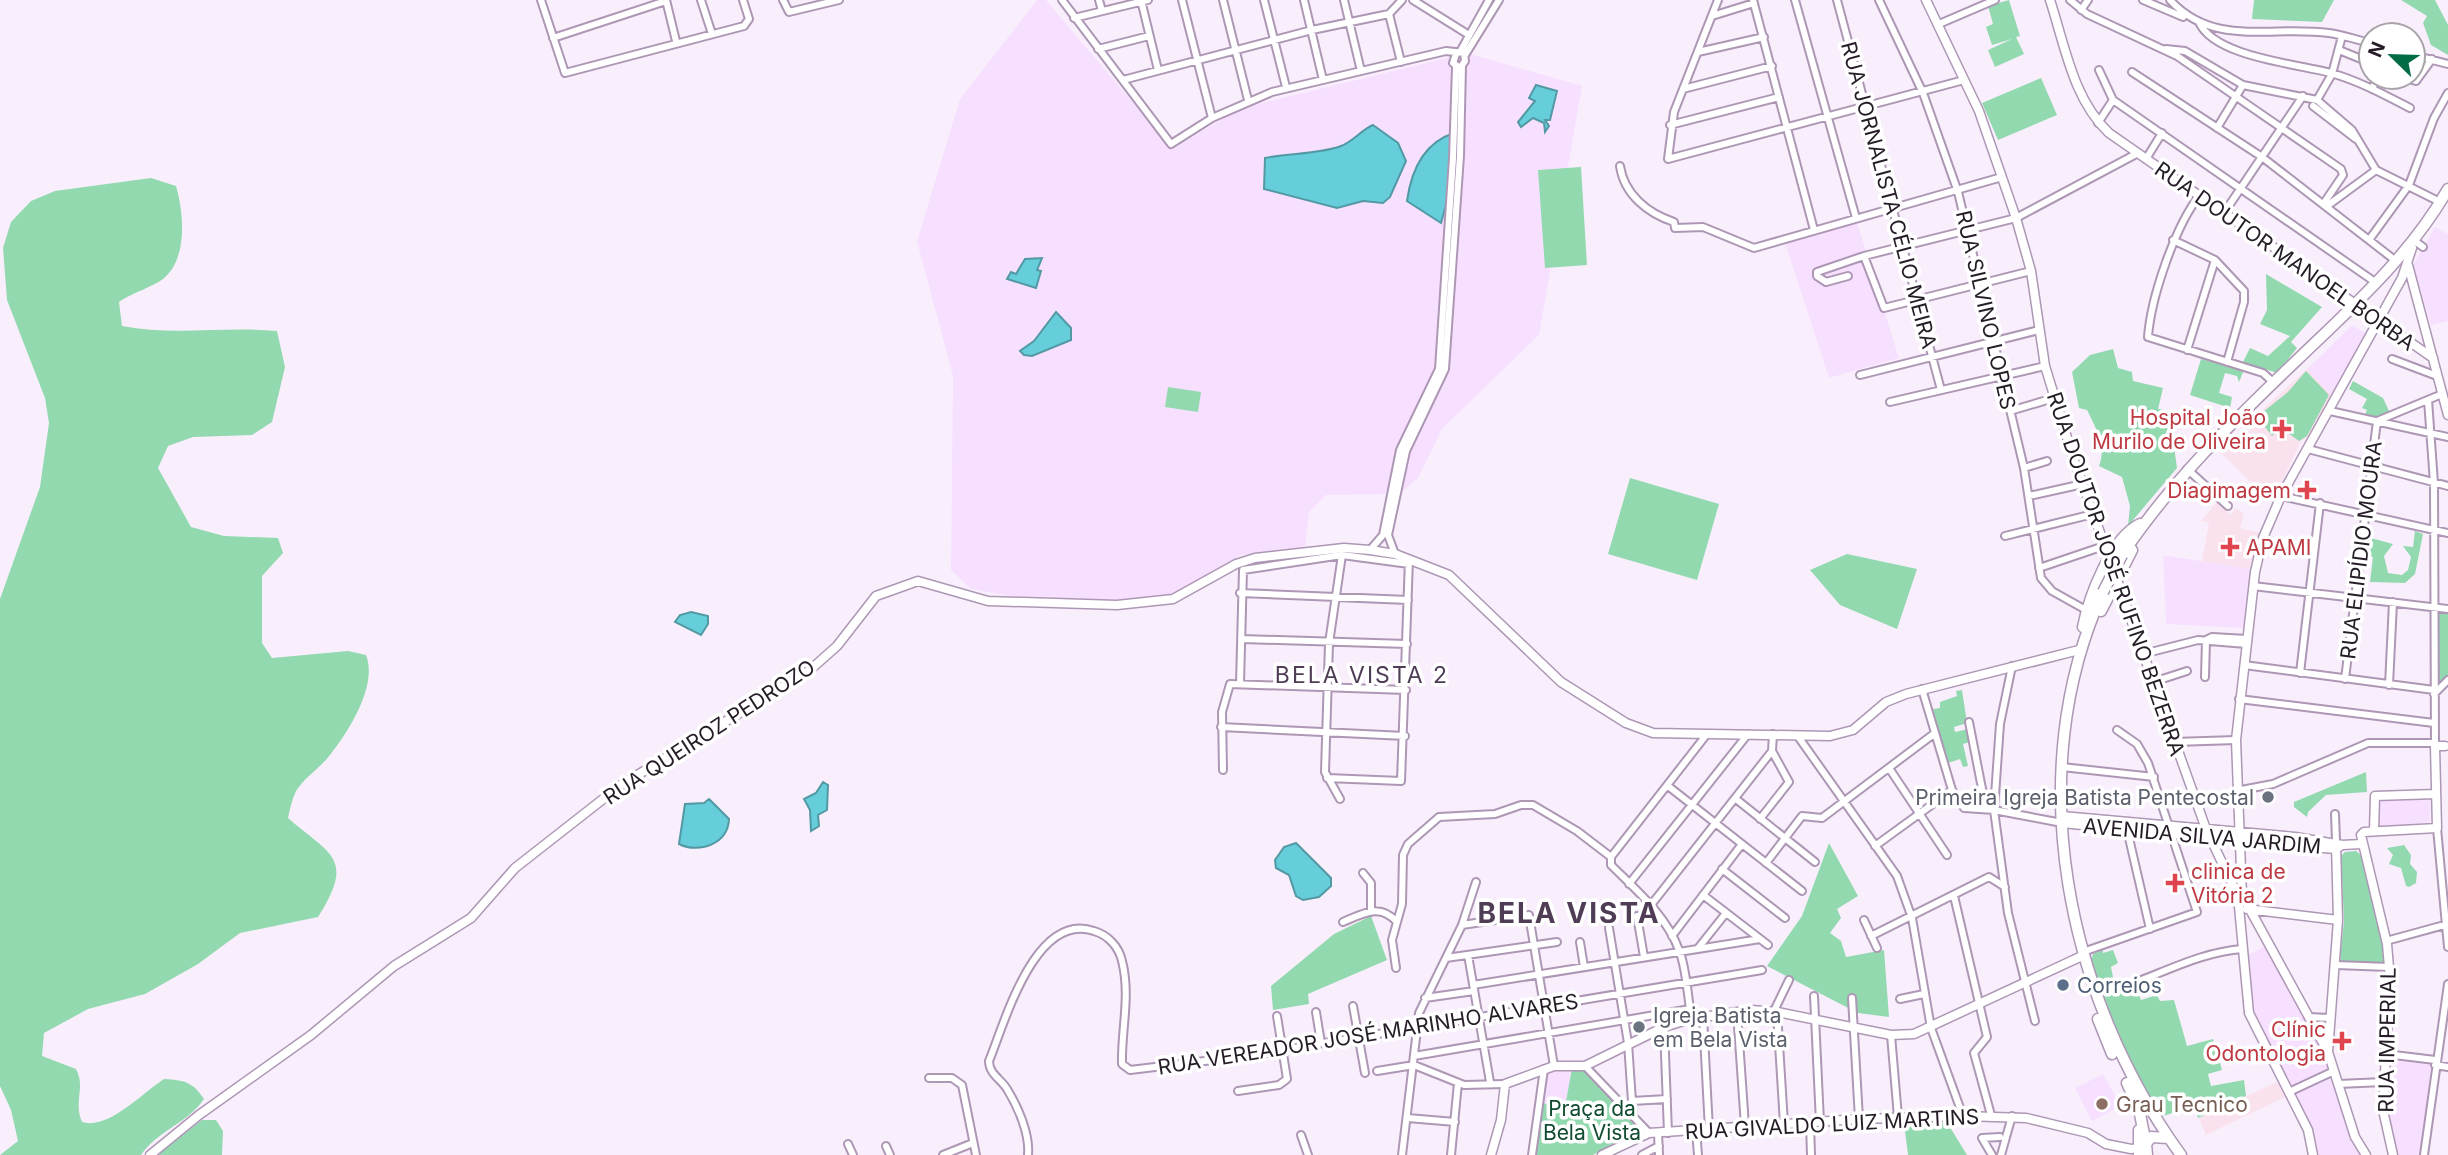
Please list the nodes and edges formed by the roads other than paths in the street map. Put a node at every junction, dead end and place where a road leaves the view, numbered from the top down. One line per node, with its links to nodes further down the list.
1 (550, 0): 30 (street)
2 (666, 0): 48 (street); 51 (street)
3 (701, 0): 43 (street)
4 (743, 0): 43 (street)
5 (783, 0): 31 (street)
6 (839, 0): 31 (street)
7 (1062, 0): 37 (street)
8 (1099, 0): 34 (street)
9 (1144, 0): 34 (street); 45 (street)
10 (1182, 0): 61 (street)
11 (1223, 0): 52 (street)
12 (1264, 0): 49 (street)
13 (1304, 0): 42 (street)
14 (1344, 0): 39 (street)
15 (1402, 0): 35 (street)
16 (1413, 0): 44 (street)
17 (1489, 0): 44 (street)
18 (1500, 0): 57 (street)
19 (1718, 0): 36 (street)
20 (1796, 0): 90 (street)
21 (1837, 0): 88 (street, RUA JORNALISTA CÉLIO MEIRA)
22 (1879, 0): 80 (street, RUA SILVINO LOPES)
23 (1926, 0): 41 (street, RUA DOUTOR JOSÉ RUFINO BEZERRA)
24 (1995, 0): 41 (street)
25 (2050, 0): 92 (street)
26 (2070, 0): 33 (street)
27 (2088, 0): 33 (street)
28 (2143, 0): 38 (street)
29 (2169, 0): 38 (street)
30 (541, 1): 48 (street)
31 (825, 2)
32 (1754, 2): 36 (street); 47 (street)
33 (2081, 10): 53 (street)
34 (1102, 11): 37 (street)
35 (1389, 14): 39 (street); 62 (street)
36 (1712, 16): 56 (street)
37 (1074, 18): 54 (street)
38 (2186, 18): 40 (street)
39 (1349, 22): 42 (street); 69 (street)
40 (2199, 22): 46 (street); 71 (street)
41 (1938, 24): 74 (street, RUA DOUTOR JOSÉ RUFINO BEZERRA)
42 (1312, 30): 49 (street); 73 (street)
43 (712, 34): 51 (street)
44 (1469, 35): 57 (street)
45 (1149, 36): 54 (street); 67 (street)
46 (2342, 36): 50 (street); 55 (street)
47 (1764, 37): 56 (street); 65 (street)
48 (553, 38): 51 (street)
49 (1274, 40): 52 (street); 77 (street)
50 (2357, 40)
51 (676, 41)
52 (1236, 49): 61 (street); 85 (street)
53 (2164, 49): 76 (street); 84 (street)
54 (1098, 50): 72 (street)
55 (2339, 50): 58 (street); 71 (street)
56 (1698, 52): 78 (street)
57 (1460, 54): 62 (street); 64 (street); 64 (street)
58 (2357, 57)
59 (2427, 58): 60 (street)
60 (2432, 59): 63 (street); 66 (street)
61 (1197, 60): 67 (street); 91 (street)
62 (1401, 62): 69 (street)
63 (2448, 64)
64 (1459, 66): 176 (street); 178 (street)
65 (1772, 66): 78 (street); 83 (street)
66 (2427, 66)
67 (1158, 70): 72 (street)
68 (2099, 70): 86 (street)
69 (1361, 71): 73 (street)
70 (2132, 72): 95 (street)
71 (2332, 74): 75 (street); 87 (street)
72 (1123, 80): 91 (street)
73 (1323, 80): 77 (street)
74 (1964, 80): 80 (street); 103 (street, RUA DOUTOR JOSÉ RUFINO BEZERRA)
75 (2357, 83)
76 (2243, 85): 82 (street); 84 (street)
77 (1286, 87): 85 (street)
78 (1683, 89): 93 (street)
79 (2376, 91): 89 (street)
80 (1923, 93): 88 (street); 107 (street, RUA SILVINO LOPES)
81 (2448, 93): 104 (street)
82 (2303, 96): 87 (street); 96 (street)
83 (1779, 97): 93 (street); 94 (street)
84 (2236, 98): 95 (street); 96 (street)
85 (1248, 100): 91 (street)
86 (2113, 100): 92 (street); 97 (street)
87 (2315, 103): 102 (street)
88 (1866, 106): 90 (street); 111 (street, RUA JORNALISTA CÉLIO MEIRA)
89 (2410, 108)
90 (1826, 116): 94 (street); 113 (street)
91 (1212, 118)
92 (2098, 123): 98 (street, RUA DOUTOR MANOEL BORBA)
93 (1670, 125): 94 (street)
94 (1787, 127): 115 (street)
95 (2217, 128): 99 (street)
96 (2282, 129): 99 (street); 110 (street)
97 (2162, 133): 100 (street); 105 (street)
98 (2138, 153): 100 (street, RUA DOUTOR MANOEL BORBA); 114 (street)
99 (2262, 157): 105 (street); 110 (street)
100 (2146, 159): 108 (street, RUA DOUTOR MANOEL BORBA)
101 (1620, 166): 115 (street)
102 (2376, 170): 104 (street); 110 (street)
103 (2002, 177): 107 (street); 114 (street, RUA DOUTOR JOSÉ RUFINO BEZERRA)
104 (2409, 185): 109 (street); 118 (street)
105 (2240, 188): 112 (street); 127 (street)
106 (2448, 189): 109 (main road)
107 (1958, 192): 111 (street); 116 (street, RUA SILVINO LOPES)
108 (2199, 196): 112 (street, RUA DOUTOR MANOEL BORBA); 117 (street)
109 (2444, 200): 119 (main road); 123 (main road)
110 (2325, 204): 118 (street)
111 (1894, 209): 113 (street); 120 (street, RUA JORNALISTA CÉLIO MEIRA)
112 (2224, 214): 130 (street, RUA DOUTOR MANOEL BORBA)
113 (1856, 218): 115 (street)
114 (2016, 218): 116 (street); 125 (street, RUA DOUTOR JOSÉ RUFINO BEZERRA)
115 (1814, 230)
116 (1967, 230): 120 (street); 128 (street, RUA SILVINO LOPES)
117 (2173, 240): 122 (street); 134 (street)
118 (2369, 240): 123 (street)
119 (2419, 244): 124 (street); 130 (main road)
120 (1903, 246): 121 (street); 129 (street, RUA JORNALISTA CÉLIO MEIRA)
121 (1864, 256): 126 (street); 129 (street)
122 (2215, 260): 134 (street); 138 (street)
123 (2396, 261): 127 (main road)
124 (2408, 265): 131 (street); 136 (street)
125 (2031, 271): 128 (street); 132 (street, RUA DOUTOR JOSÉ RUFINO BEZERRA)
126 (1848, 276)
127 (2375, 282): 130 (main road)
128 (1982, 285): 129 (street); 133 (street, RUA SILVINO LOPES)
129 (1917, 301): 135 (street, RUA JORNALISTA CÉLIO MEIRA)
130 (2355, 306): 131 (street, RUA DOUTOR MANOEL BORBA); 143 (main road)
131 (2378, 322): 136 (street, RUA DOUTOR MANOEL BORBA); 150 (street)
132 (2039, 330): 133 (street); 139 (street, RUA DOUTOR JOSÉ RUFINO BEZERRA)
133 (1995, 340): 135 (street); 141 (street, RUA SILVINO LOPES)
134 (2186, 350): 138 (street)
135 (1931, 355): 140 (street); 144 (street, RUA JORNALISTA CÉLIO MEIRA)
136 (2433, 358): 142 (street)
137 (2392, 359): 142 (street)
138 (2227, 362): 143 (street)
139 (2045, 366): 141 (street); 146 (street, RUA DOUTOR JOSÉ RUFINO BEZERRA)
140 (1860, 375)
141 (2001, 375): 144 (street); 149 (street, RUA SILVINO LOPES)
142 (2437, 376): 145 (street)
143 (2273, 383): 159 (main road)
144 (1941, 390): 148 (street)
145 (2442, 394): 147 (street); 151 (street)
146 (2054, 398): 149 (street); 161 (street, RUA DOUTOR JOSÉ RUFINO BEZERRA)
147 (2428, 400): 152 (street); 153 (street)
148 (1891, 402)
149 (2010, 411): 157 (street, RUA SILVINO LOPES)
150 (2330, 411): 152 (street); 155 (street)
151 (2448, 415)
152 (2377, 421): 153 (street); 158 (street, RUA ELIPÍDIO MOURA)
153 (2431, 433): 154 (street); 160 (street)
154 (2448, 437)
155 (2308, 449): 158 (street); 164 (street)
156 (2047, 461): 157 (street)
157 (2024, 468): 163 (street, RUA SILVINO LOPES)
158 (2371, 468): 160 (street); 167 (street, RUA ELIPÍDIO MOURA)
159 (2187, 469): 166 (street); 169 (main road)
160 (2434, 483): 162 (street); 172 (street)
161 (2083, 484): 163 (street); 168 (street, RUA DOUTOR JOSÉ RUFINO BEZERRA)
162 (2448, 486)
163 (2029, 496): 171 (street, RUA SILVINO LOPES)
164 (2281, 496): 165 (street); 183 (street)
165 (2320, 503): 167 (street); 184 (street)
166 (2228, 506)
167 (2365, 513): 172 (street); 187 (street, RUA ELIPÍDIO MOURA)
168 (2093, 514): 171 (street); 175 (street, RUA DOUTOR JOSÉ RUFINO BEZERRA)
169 (2151, 514): 170 (main road); 182 (main road)
170 (2143, 523): 180 (main road); 198 (main road, bridge)
171 (2035, 529): 174 (street); 181 (street, RUA SILVINO LOPES)
172 (2435, 530): 173 (street); 190 (street)
173 (2448, 533)
174 (2005, 536)
175 (2104, 546): 180 (street, RUA DOUTOR JOSÉ RUFINO BEZERRA); 181 (street)
176 (1370, 550): 177 (street, RUA QUEIROZ PEDROZO); 178 (street, RUA QUEIROZ PEDROZO)
177 (1343, 552): 179 (street); 185 (street); 186 (street); 401 (street, RUA QUEIROZ PEDROZO)
178 (1395, 554): 179 (street, RUA QUEIROZ PEDROZO)
179 (1409, 561): 188 (street); 221 (street, RUA QUEIROZ PEDROZO)
180 (2109, 561): 182 (street, RUA DOUTOR JOSÉ RUFINO BEZERRA); 192 (main road)
181 (2039, 568): 192 (street)
182 (2117, 578): 198 (main road); 199 (street, RUA DOUTOR JOSÉ RUFINO BEZERRA)
183 (2253, 586): 184 (street); 195 (street)
184 (2308, 591): 187 (street); 203 (street)
185 (1240, 593): 186 (street); 193 (street)
186 (1336, 596): 188 (street); 196 (street)
187 (2355, 597): 189 (street); 205 (street, RUA ELIPÍDIO MOURA)
188 (1408, 600): 197 (street)
189 (2393, 602): 190 (street); 209 (street)
190 (2435, 607): 191 (street); 213 (street)
191 (2448, 608)
192 (2086, 610): 198 (main road)
193 (1243, 639): 196 (street); 208 (street)
194 (2206, 640): 195 (street); 199 (street); 204 (street)
195 (2246, 641): 200 (street)
196 (1329, 643): 197 (street); 210 (street)
197 (1407, 644): 212 (street)
198 (2080, 646): 201 (street, RUA QUEIROZ PEDROZO); 231 (main road)
199 (2143, 654): 207 (street, RUA DOUTOR JOSÉ RUFINO BEZERRA)
200 (2244, 665): 203 (street); 214 (street)
201 (2012, 666): 211 (street, RUA QUEIROZ PEDROZO); 245 (street)
202 (2187, 671): 207 (street)
203 (2300, 673): 205 (street)
204 (2205, 677)
205 (2345, 679): 209 (street)
206 (2448, 680): 213 (street)
207 (2153, 682): 227 (street, RUA DOUTOR JOSÉ RUFINO BEZERRA)
208 (1240, 684): 210 (street); 217 (street)
209 (2389, 685): 213 (street)
210 (1327, 688): 212 (street); 219 (street)
211 (1923, 689): 220 (street); 224 (street, RUA QUEIROZ PEDROZO)
212 (1406, 690): 225 (street)
213 (2434, 692): 216 (street)
214 (2239, 699): 216 (street); 226 (street)
215 (1969, 722): 244 (street)
216 (2434, 723): 229 (street)
217 (1221, 727): 219 (street); 233 (street)
218 (2117, 730): 234 (street)
219 (1325, 733): 225 (street); 235 (street)
220 (1935, 733): 232 (street); 237 (street)
221 (1707, 734): 222 (street, RUA QUEIROZ PEDROZO); 236 (street)
222 (1748, 734): 223 (street, RUA QUEIROZ PEDROZO); 243 (street)
223 (1773, 734): 224 (street, RUA QUEIROZ PEDROZO); 230 (street)
224 (1797, 735): 242 (street)
225 (1405, 736): 235 (street)
226 (2236, 740): 227 (street); 238 (street)
227 (2174, 742): 255 (street, RUA DOUTOR JOSÉ RUFINO BEZERRA)
228 (2447, 745): 229 (street)
229 (2435, 748): 238 (street); 239 (street)
230 (1772, 751): 241 (street); 248 (street)
231 (2062, 767): 234 (street); 249 (main road)
232 (1889, 768): 242 (street); 246 (street)
233 (1223, 771)
234 (2154, 777): 253 (street)
235 (1327, 778): 240 (street)
236 (1668, 786): 243 (street); 263 (street)
237 (1952, 790): 244 (street); 246 (street)
238 (2236, 791): 256 (street)
239 (2436, 794): 252 (street); 254 (street)
240 (1340, 799)
241 (1735, 799): 248 (street); 250 (street)
242 (1843, 802): 257 (street); 261 (street)
243 (1692, 804): 250 (street); 271 (street)
244 (1986, 809): 245 (street)
245 (1994, 810): 249 (street); 272 (street)
246 (1920, 812): 261 (street); 262 (street)
247 (2335, 814): 260 (street)
248 (1760, 819): 257 (street)
249 (2062, 819): 251 (street, AVENIDA SILVA JARDIM); 306 (main road)
250 (1716, 824): 258 (street); 277 (street)
251 (2126, 826): 253 (street, AVENIDA SILVA JARDIM); 291 (street)
252 (2437, 828): 254 (street); 265 (street)
253 (2171, 830): 255 (street, AVENIDA SILVA JARDIM); 291 (street)
254 (2374, 831): 259 (street)
255 (2208, 834): 256 (street, AVENIDA SILVA JARDIM); 275 (street, RUA DOUTOR JOSÉ RUFINO BEZERRA)
256 (2238, 836): 260 (street, AVENIDA SILVA JARDIM); 275 (street)
257 (1785, 839): 266 (street); 267 (street)
258 (1742, 844): 267 (street); 268 (street)
259 (2362, 844): 260 (street, AVENIDA SILVA JARDIM); 295 (street, RUA IMPERIAL)
260 (2338, 845): 285 (street)
261 (1875, 846): 283 (street)
262 (1947, 855)
263 (1611, 857): 271 (street); 287 (street)
264 (2448, 858): 265 (street)
265 (2439, 859): 288 (street)
266 (1815, 862)
267 (1766, 863): 273 (street)
268 (1722, 869): 274 (street); 282 (street)
269 (1363, 873): 278 (street)
270 (1476, 883): 289 (street)
271 (1629, 884): 277 (street)
272 (2006, 887): 276 (street); 318 (street)
273 (1802, 891)
274 (1703, 895): 279 (street); 292 (street)
275 (2240, 895): 280 (street)
276 (1954, 896): 283 (street); 330 (street)
277 (1651, 905): 292 (street)
278 (1371, 910): 286 (street); 287 (street)
279 (1726, 912): 294 (street); 300 (street)
280 (2244, 913): 285 (street); 303 (street); 337 (street)
281 (1637, 916): 307 (street)
282 (1785, 918)
283 (1912, 918): 293 (street); 323 (street)
284 (1864, 920): 293 (street)
285 (2338, 920): 310 (street)
286 (1343, 922)
287 (1397, 922): 313 (street)
288 (2447, 924): 295 (street); 301 (street)
289 (1462, 925): 298 (street); 308 (street)
290 (1609, 928): 309 (street)
291 (2150, 929): 306 (street)
292 (1672, 936): 304 (street)
293 (1871, 936): 302 (street)
294 (1760, 939): 299 (street); 300 (street)
295 (2386, 941): 312 (street, RUA IMPERIAL)
296 (1557, 942): 298 (street)
297 (1580, 942): 311 (street)
298 (1535, 945): 305 (street); 315 (street)
299 (1768, 945)
300 (1699, 947): 304 (street)
301 (2448, 947)
302 (1877, 948)
303 (2243, 949): 321 (street); 374 (street)
304 (1680, 951): 307 (street); 317 (street)
305 (1468, 955): 308 (street); 320 (street)
306 (2082, 956): 318 (street); 399 (main road); 400 (main road)
307 (1644, 957): 309 (street)
308 (1446, 958): 325 (street)
309 (1614, 962): 311 (street); 322 (street)
310 (2336, 965): 312 (street); 338 (street)
311 (1584, 967): 315 (street)
312 (2389, 967): 356 (street, RUA IMPERIAL)
313 (1396, 968)
314 (1762, 970): 317 (street, RUA VEREADOR JOSÉ MARINHO ALVARES)
315 (1540, 974): 320 (street); 328 (street)
316 (1789, 980): 333 (street)
317 (1685, 982): 322 (street, RUA VEREADOR JOSÉ MARINHO ALVARES); 339 (street)
318 (2025, 984): 330 (street); 341 (street)
319 (2448, 984): 346 (street)
320 (1473, 988): 325 (street); 335 (street)
321 (2120, 988)
322 (1618, 993): 328 (street, RUA VEREADOR JOSÉ MARINHO ALVARES); 339 (street)
323 (1924, 994): 327 (street); 344 (street)
324 (1814, 996): 340 (street)
325 (1425, 998): 343 (street)
326 (1852, 998): 345 (street)
327 (1900, 999)
328 (1545, 1005): 335 (street, RUA VEREADOR JOSÉ MARINHO ALVARES); 347 (street)
329 (1353, 1006): 350 (street)
330 (1978, 1006): 344 (street); 378 (street)
331 (1315, 1012): 351 (street)
332 (1737, 1012): 333 (street); 336 (street); 388 (street)
333 (1775, 1012): 340 (street); 387 (street)
334 (1277, 1016): 354 (street)
335 (1478, 1016): 343 (street, RUA VEREADOR JOSÉ MARINHO ALVARES); 353 (street)
336 (1703, 1017): 342 (street); 390 (street)
337 (2308, 1017): 338 (street); 355 (street)
338 (2330, 1018): 355 (street)
339 (1623, 1021): 347 (street); 352 (street)
340 (1815, 1021): 345 (street); 385 (street)
341 (2035, 1021)
342 (1664, 1027): 352 (street); 375 (street)
343 (1416, 1028): 350 (street, RUA VEREADOR JOSÉ MARINHO ALVARES); 357 (street)
344 (1931, 1028): 349 (street); 377 (street)
345 (1853, 1029): 349 (street); 383 (street)
346 (2440, 1032): 348 (street); 358 (street)
347 (1550, 1033): 353 (street); 360 (street)
348 (2448, 1033)
349 (1891, 1035): 381 (street)
350 (1358, 1036): 351 (street, RUA VEREADOR JOSÉ MARINHO ALVARES); 366 (street)
351 (1321, 1042): 354 (street, RUA VEREADOR JOSÉ MARINHO ALVARES)
352 (1628, 1043): 361 (street); 376 (street)
353 (1483, 1046): 357 (street); 370 (street)
354 (1283, 1049): 373 (street); 406 (street, RUA VEREADOR JOSÉ MARINHO ALVARES)
355 (2328, 1052): 365 (street)
356 (2386, 1054): 358 (street); 368 (street, RUA IMPERIAL)
357 (1414, 1056): 359 (street)
358 (2435, 1063): 362 (street); 423 (street)
359 (1414, 1065): 364 (street); 369 (street); 382 (street)
360 (1555, 1066): 361 (street); 363 (street)
361 (1585, 1066): 379 (street)
362 (2448, 1067)
363 (1544, 1069): 371 (street); 411 (street)
364 (1377, 1071)
365 (2334, 1071): 372 (street); 374 (street)
366 (1365, 1073)
367 (929, 1078): 395 (street)
368 (2384, 1082): 372 (street); 422 (street, RUA IMPERIAL)
369 (1458, 1083): 370 (street); 384 (street)
370 (1490, 1083): 371 (street)
371 (1505, 1084): 410 (street)
372 (2338, 1084): 421 (street)
373 (1238, 1091)
374 (2289, 1092): 420 (street)
375 (1667, 1099): 376 (street); 392 (street)
376 (1632, 1101): 379 (street)
377 (1963, 1115): 378 (street, RUA GIVALDO LUIZ MARTINS); 381 (street, RUA GIVALDO LUIZ MARTINS)
378 (1991, 1115): 380 (street, RUA GIVALDO LUIZ MARTINS)
379 (1633, 1116): 391 (street)
380 (2012, 1116): 400 (street, RUA GIVALDO LUIZ MARTINS); 418 (street)
381 (1898, 1117): 383 (street, RUA GIVALDO LUIZ MARTINS)
382 (1408, 1118): 384 (street); 408 (street)
383 (1858, 1119): 385 (street, RUA GIVALDO LUIZ MARTINS)
384 (1455, 1122): 409 (street)
385 (1820, 1122): 386 (street, RUA GIVALDO LUIZ MARTINS)
386 (1810, 1123): 387 (street, RUA GIVALDO LUIZ MARTINS); 416 (street)
387 (1784, 1124): 388 (street, RUA GIVALDO LUIZ MARTINS)
388 (1745, 1126): 390 (street, RUA GIVALDO LUIZ MARTINS)
389 (1696, 1130): 390 (street, RUA GIVALDO LUIZ MARTINS); 392 (street, RUA GIVALDO LUIZ MARTINS); 415 (street)
390 (1709, 1130)
391 (1648, 1133): 392 (street, RUA GIVALDO LUIZ MARTINS); 412 (street, RUA GIVALDO LUIZ MARTINS)
392 (1663, 1133): 398 (street)
393 (1301, 1135): 407 (street)
394 (2000, 1138): 417 (street)
395 (973, 1143): 404 (street); 405 (street)
396 (848, 1144): 402 (street)
397 (886, 1146): 403 (street)
398 (1659, 1146): 413 (street); 414 (street)
399 (2170, 1146): 400 (main road); 419 (main road)
400 (2140, 1151)
401 (150, 1155)
402 (853, 1155)
403 (890, 1155)
404 (943, 1155)
405 (975, 1155)
406 (1028, 1155)
407 (1308, 1155)
408 (1402, 1155)
409 (1451, 1155)
410 (1491, 1155)
411 (1532, 1155)
412 (1602, 1155)
413 (1642, 1155)
414 (1659, 1155)
415 (1698, 1155)
416 (1811, 1155)
417 (1992, 1155)
418 (2001, 1155)
419 (2181, 1155)
420 (2313, 1155)
421 (2366, 1155)
422 (2393, 1155)
423 (2424, 1155)

